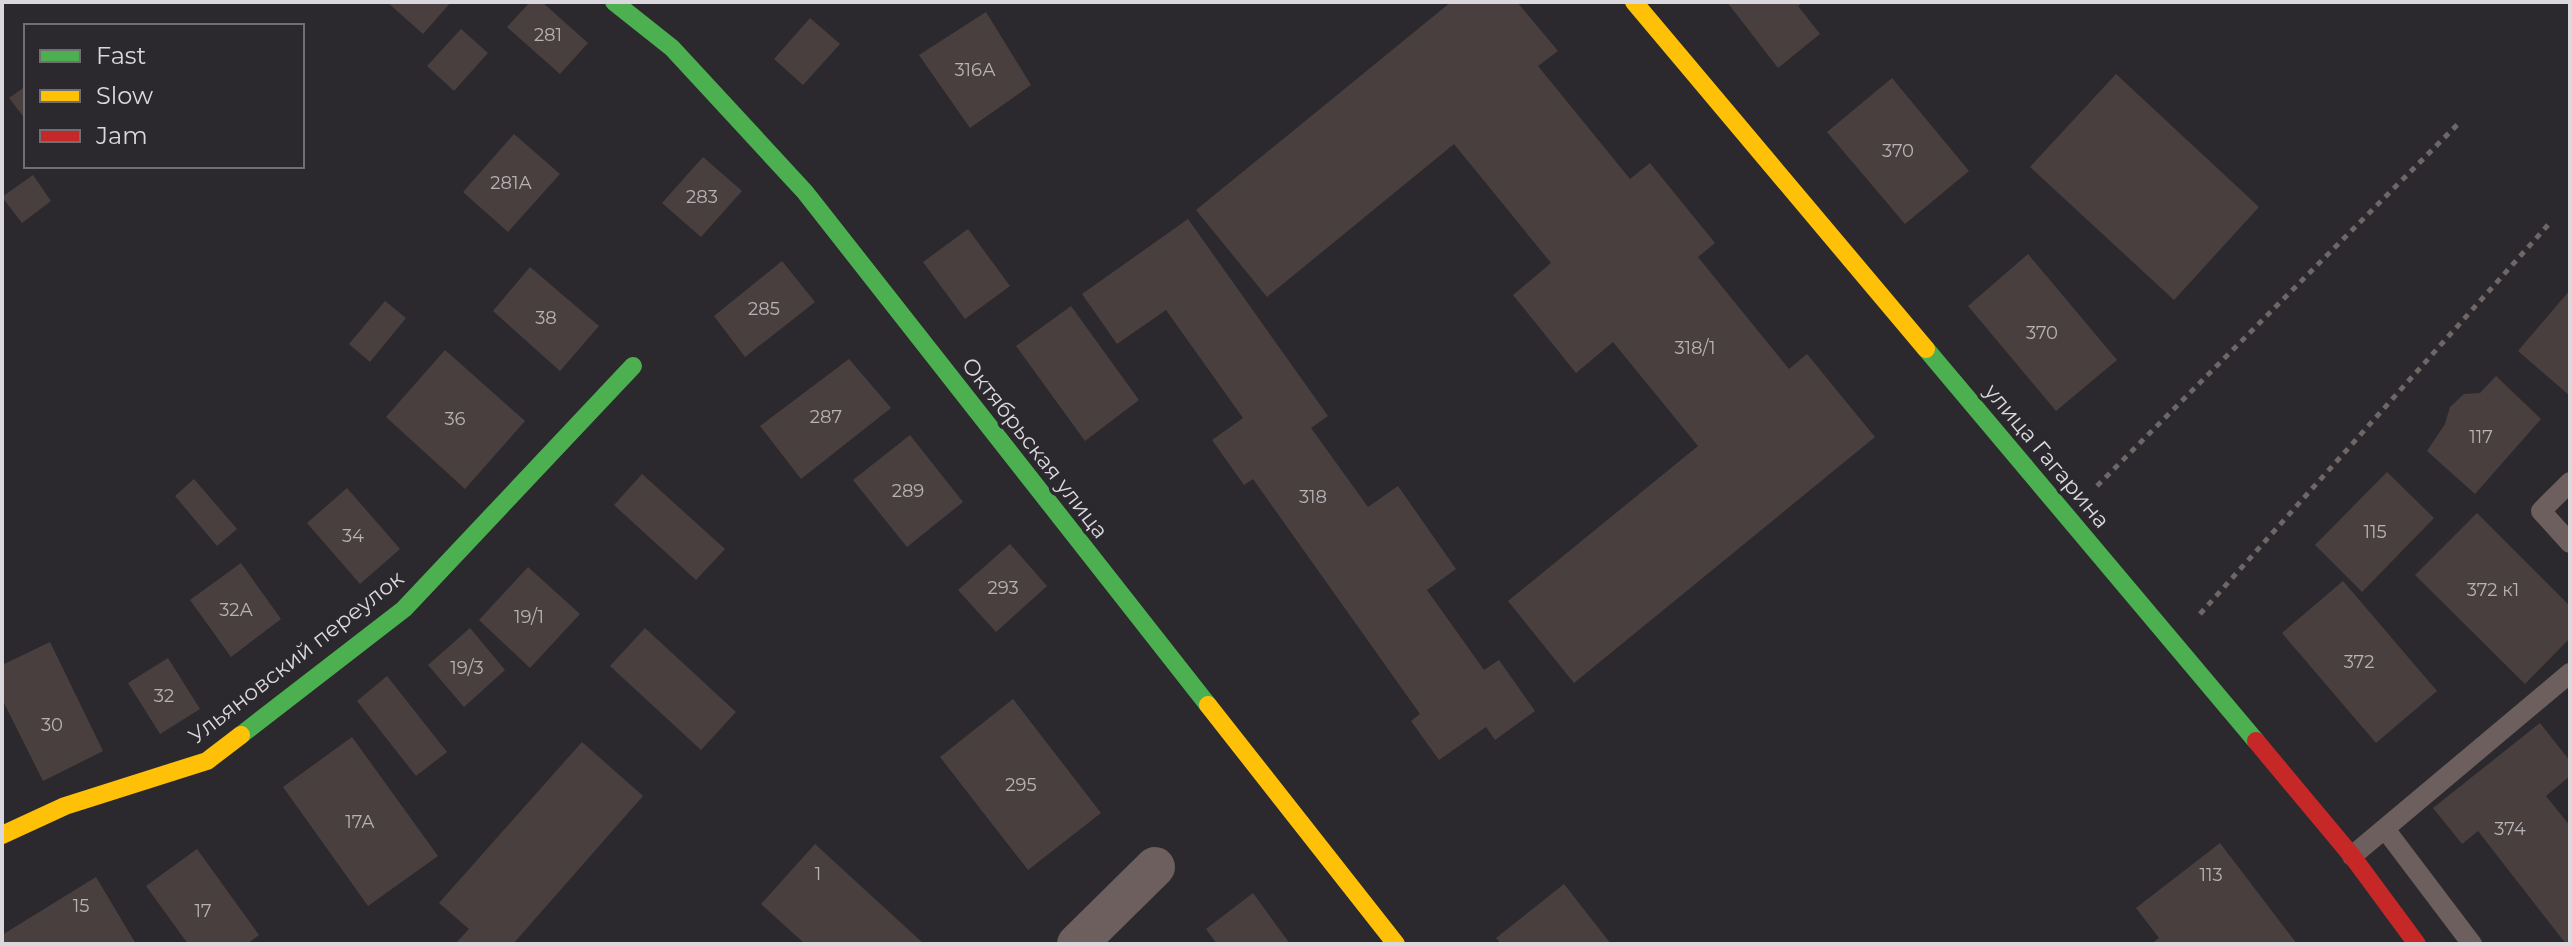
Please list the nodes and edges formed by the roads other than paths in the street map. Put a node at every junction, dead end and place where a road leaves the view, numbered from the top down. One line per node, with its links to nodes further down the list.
1 (614, 2): 12 (street, Октябрьская улица)
2 (1634, 2): 9 (street, улица Гагарина)
3 (633, 366): 8 (street, Ульяновский переулок)
4 (2570, 482): 5 (lane)
5 (2570, 543)
6 (2570, 673): 7 (lane)
7 (2385, 829): 9 (lane); 14 (lane)
8 (2, 835)
9 (2352, 856): 13 (street, улица Гагарина)
10 (1155, 867): 11 (street)
11 (1077, 944)
12 (1396, 944)
13 (2417, 944)
14 (2472, 944)

